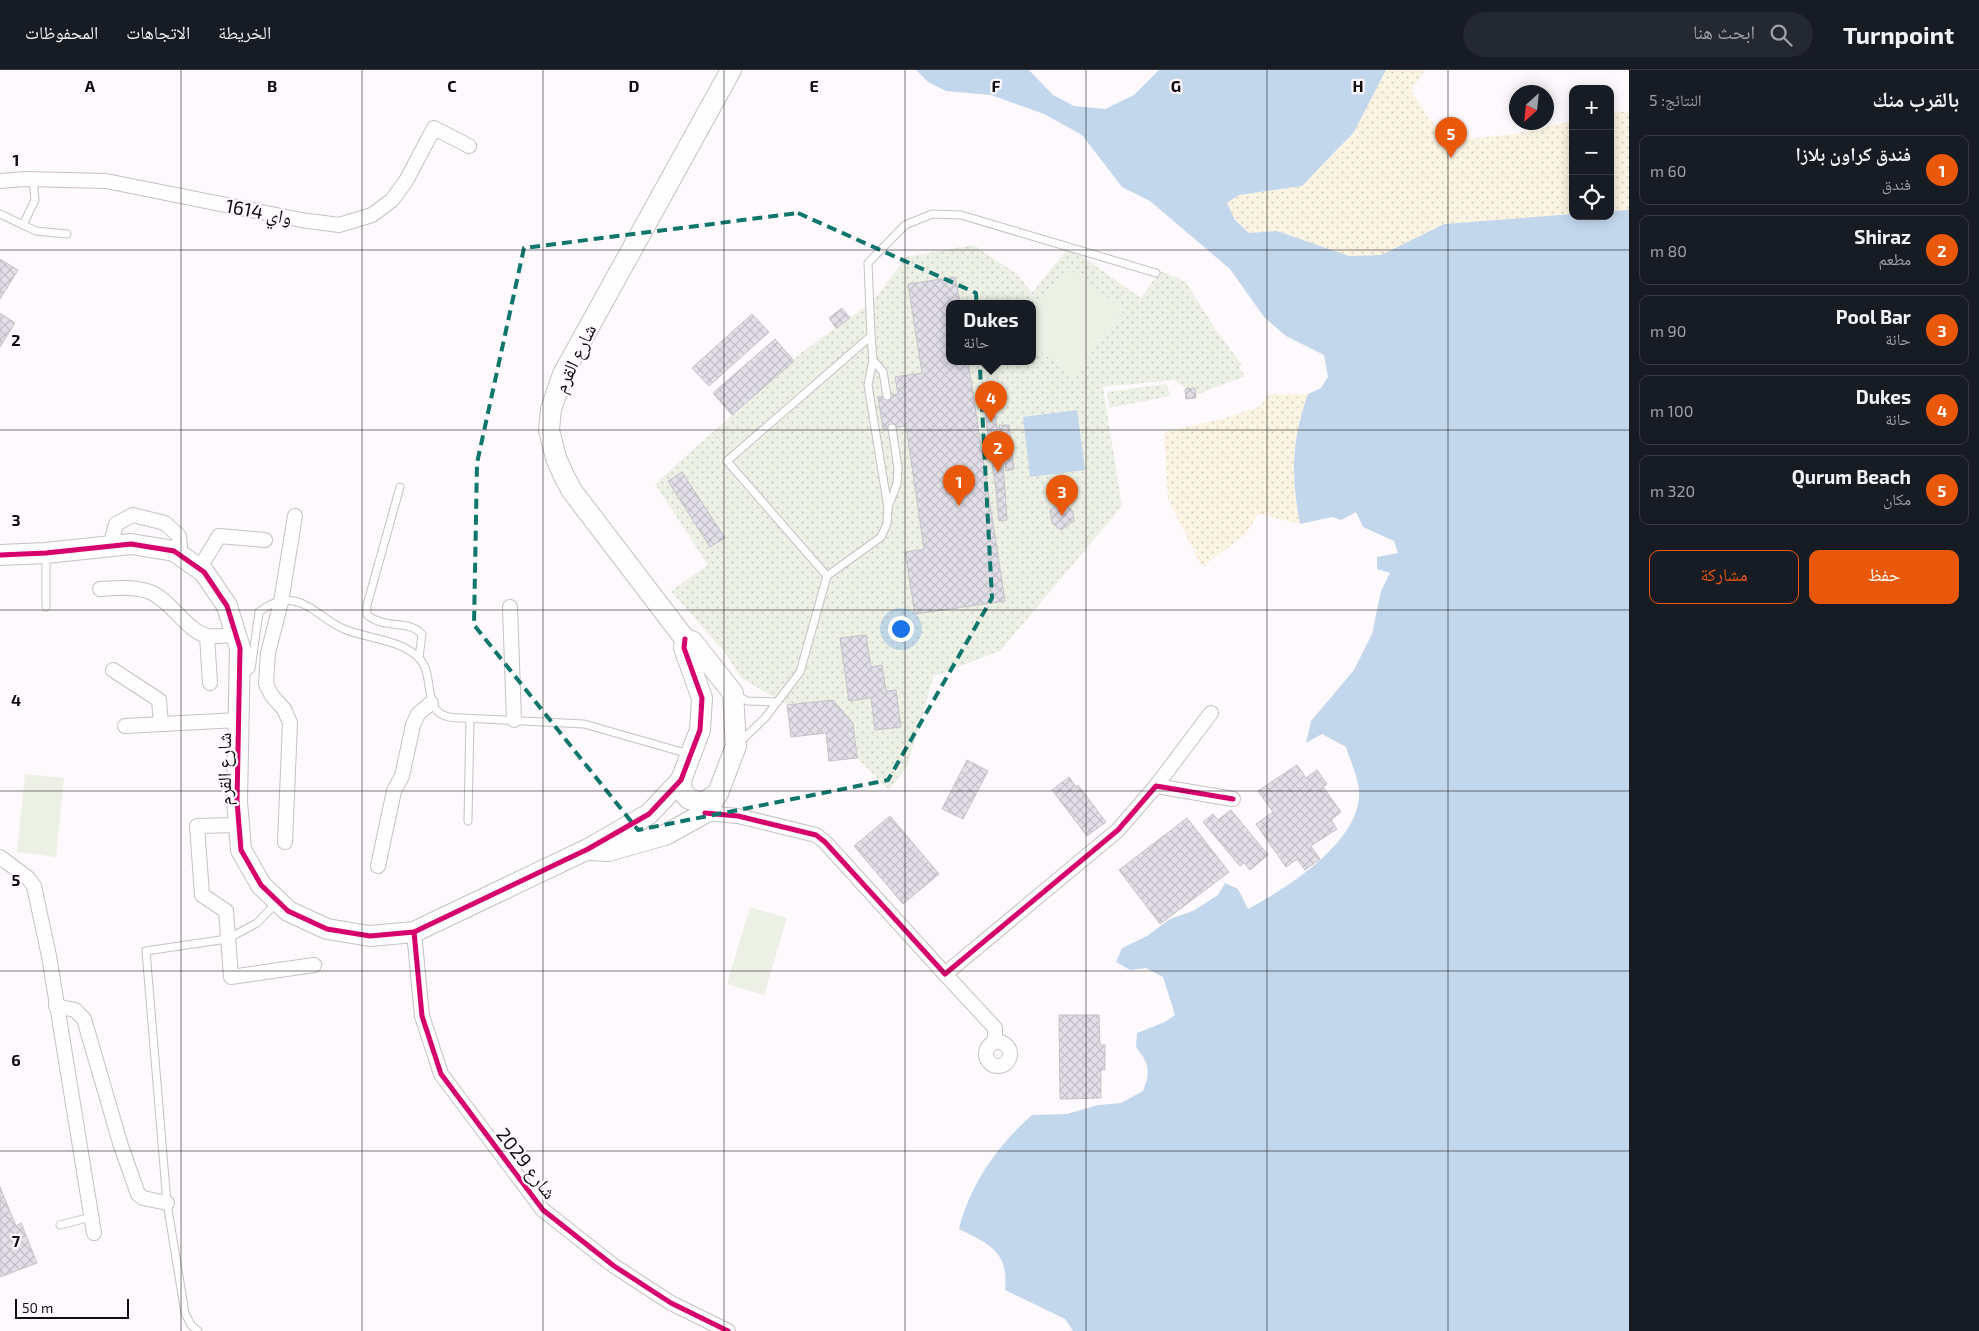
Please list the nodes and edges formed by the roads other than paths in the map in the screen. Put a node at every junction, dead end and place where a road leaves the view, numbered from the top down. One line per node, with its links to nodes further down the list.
1 (731, 70): 29 (street, شارع القرم)
2 (469, 146): 3 (street, واي 1614)
3 (33, 179): 4 (street, واي 1614); 6 (lane)
4 (0, 181)
5 (0, 214): 6 (lane)
6 (24, 224): 7 (lane)
7 (67, 234)
8 (1156, 273): 9 (lane)
9 (871, 336): 10 (lane); 22 (lane)
10 (873, 360): 11 (lane); 14 (lane)
11 (887, 396)
12 (892, 428): 14 (lane)
13 (400, 487): 30 (lane)
14 (888, 508): 22 (lane)
15 (295, 516): 24 (street)
16 (265, 540): 21 (street)
17 (110, 547): 18 (street, شارع القرم); 20 (street, شارع القرم); 20 (street)
18 (46, 553): 19 (street, شارع القرم); 26 (lane)
19 (0, 555)
20 (181, 557): 21 (street, شارع القرم)
21 (199, 569): 27 (street, شارع القرم)
22 (827, 576): 35 (lane)
23 (100, 589): 28 (street)
24 (281, 602): 30 (lane); 32 (lane); 53 (street)
25 (510, 607): 40 (street)
26 (46, 608)
27 (236, 635): 28 (street); 32 (street, شارع القرم)
28 (207, 636): 33 (street)
29 (685, 639): 34 (street, شارع القرم); 43 (street, شارع القرم)
30 (420, 658): 36 (lane)
31 (113, 670): 41 (street)
32 (239, 678): 39 (street, شارع القرم)
33 (210, 683)
34 (733, 693): 35 (lane); 44 (street)
35 (776, 702): 44 (lane)
36 (431, 703): 38 (lane); 56 (street)
37 (1211, 713): 47 (street)
38 (470, 719): 40 (lane); 51 (lane)
39 (238, 720): 41 (street); 52 (street, شارع القرم)
40 (514, 720): 45 (lane)
41 (161, 724): 42 (street)
42 (125, 726)
43 (700, 730): 44 (street); 45 (street, شارع القرم)
44 (736, 737): 48 (street)
45 (690, 754): 46 (street, شارع القرم)
46 (681, 780): 48 (street); 54 (street, شارع القرم)
47 (1156, 786): 49 (street); 61 (street)
48 (718, 793): 50 (street)
49 (1233, 800)
50 (705, 814): 54 (street, شارع القرم); 61 (street)
51 (468, 821)
52 (239, 825): 57 (street, شارع القرم); 59 (street)
53 (285, 842)
54 (588, 850): 58 (street, شارع القرم)
55 (0, 856): 62 (street)
56 (378, 866)
57 (278, 901): 58 (street, شارع القرم); 59 (lane)
58 (414, 932): 69 (street, 2029 شارع)
59 (227, 939): 60 (street); 64 (lane)
60 (314, 965)
61 (945, 974): 63 (street)
62 (56, 1006): 64 (street); 65 (street)
63 (995, 1042)
64 (167, 1203): 68 (lane)
65 (91, 1217): 66 (lane); 67 (street)
66 (60, 1225)
67 (94, 1233)
68 (198, 1331)
69 (728, 1331)

